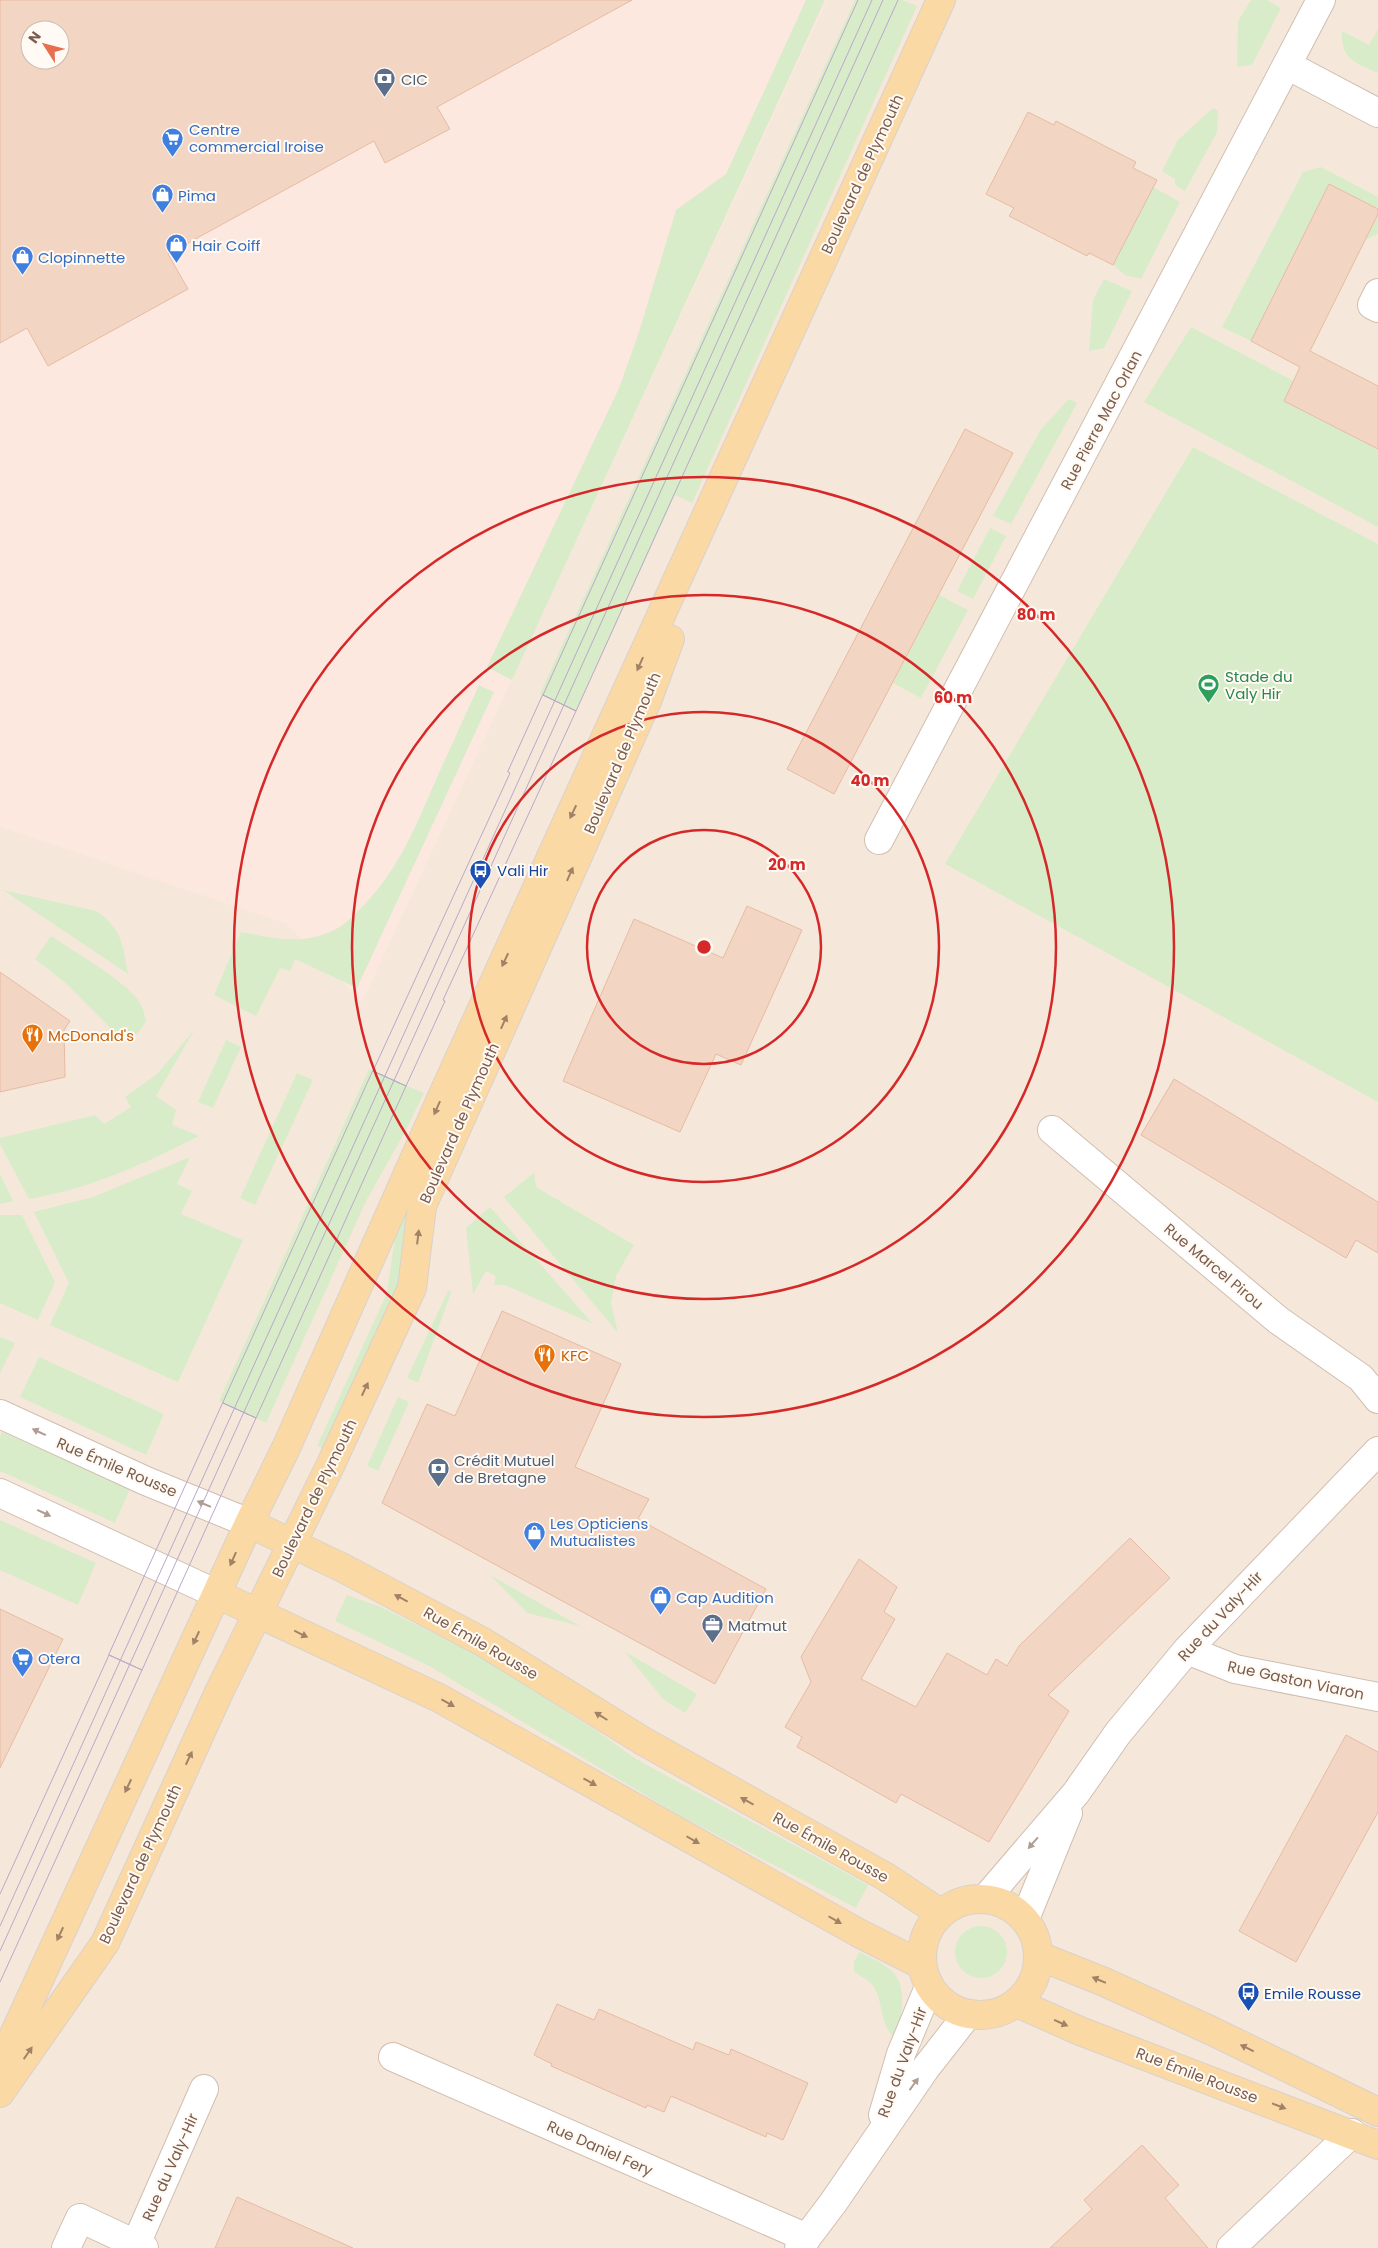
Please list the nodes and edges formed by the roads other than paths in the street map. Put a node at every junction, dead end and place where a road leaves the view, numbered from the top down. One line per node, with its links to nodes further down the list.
1 (941, 0): 7 (main road, Boulevard de Plymouth)
2 (1321, 0): 3 (street, Rue Pierre Mac Orlan)
3 (1287, 65): 4 (street); 8 (street, Rue Pierre Mac Orlan)
4 (1378, 114)
5 (1378, 293): 6 (street)
6 (1378, 308)
7 (782, 349): 14 (main road, Boulevard de Plymouth, one-way to 14); 15 (main road, Boulevard de Plymouth, one-way to 7)
8 (879, 840)
9 (1052, 1130): 10 (street, Rue Marcel Pirou)
10 (1378, 1399)
11 (0, 1414): 14 (street, Rue Émile Rousse, one-way to 11)
12 (1378, 1452): 18 (street, Rue du Valy-Hir)
13 (0, 1493): 16 (street, one-way to 16)
14 (249, 1523): 15 (main road, Rue Émile Rousse); 16 (main road, Boulevard de Plymouth, one-way to 16)
15 (293, 1544): 17 (main road, Boulevard de Plymouth); 22 (main road, Rue Émile Rousse, one-way to 15)
16 (217, 1594): 17 (main road); 29 (main road, Boulevard de Plymouth, one-way to 29)
17 (257, 1612): 25 (main road, one-way to 25); 31 (main road, Boulevard de Plymouth, one-way to 17)
18 (1187, 1650): 19 (street, Rue Gaston Viaron); 20 (street, Rue du Valy-Hir)
19 (1378, 1697)
20 (1076, 1793): 21 (street, Rue du Valy-Hir, one-way to 21); 23 (street, Rue du Valy-Hir)
21 (986, 1898): 22 (main road); 23 (main road)
22 (940, 1913): 25 (main road)
23 (1025, 1919): 24 (main road)
24 (1039, 1956): 26 (main road); 32 (main road, one-way to 24)
25 (926, 1976): 27 (main road); 34 (street, Rue du Valy-Hir)
26 (1017, 2003): 27 (main road); 33 (main road, Rue Émile Rousse, one-way to 33)
27 (968, 2014): 34 (street, Rue du Valy-Hir, one-way to 27)
28 (393, 2057): 36 (street, Rue Daniel Fery)
29 (0, 2065)
30 (204, 2089): 37 (street, Rue du Valy-Hir)
31 (0, 2093)
32 (1378, 2112)
33 (1352, 2133): 35 (main road, Rue Émile Rousse); 39 (street)
34 (876, 2138): 36 (street, Rue du Valy-Hir)
35 (1378, 2145)
36 (803, 2243)
37 (140, 2246): 38 (street, Rue du Valy-Hir)
38 (66, 2248)
39 (1231, 2248)

